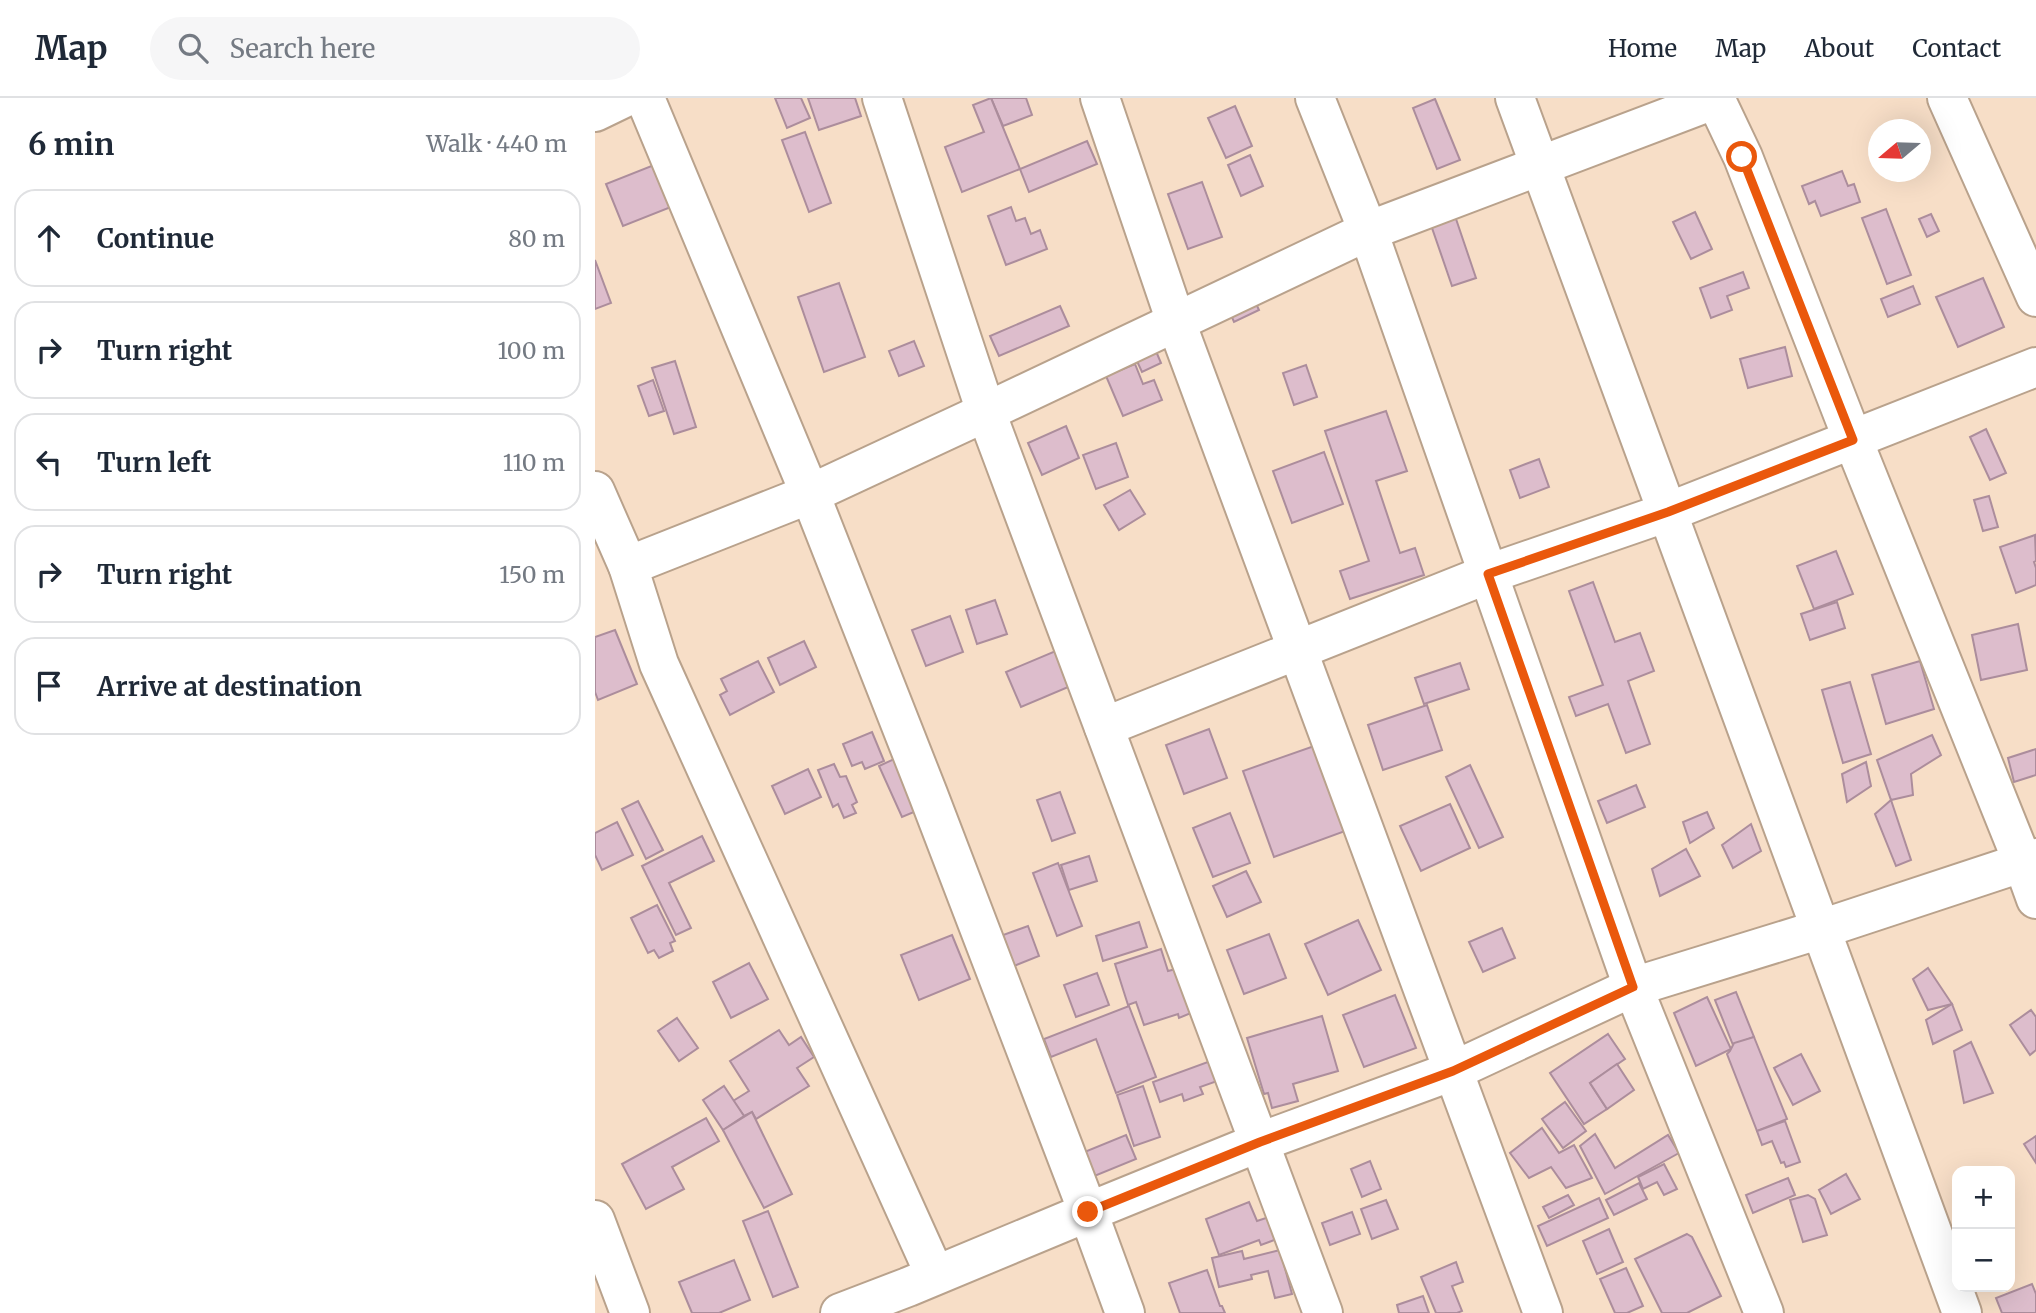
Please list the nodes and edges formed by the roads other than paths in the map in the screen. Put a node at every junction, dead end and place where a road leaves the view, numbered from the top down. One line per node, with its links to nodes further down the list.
1 (624, 98): 9 (street)
2 (645, 98): 18 (street)
3 (881, 98): 15 (street)
4 (1100, 98): 13 (street)
5 (1315, 98): 11 (street)
6 (1515, 98): 10 (street)
7 (1716, 98): 10 (street); 16 (street)
8 (1947, 98): 12 (street)
9 (595, 112)
10 (1541, 166): 11 (street); 19 (street)
11 (1368, 231): 13 (street); 21 (street)
12 (2036, 297)
13 (1176, 322): 15 (street); 22 (street)
14 (2036, 367): 16 (street)
15 (986, 412): 18 (street); 23 (street)
16 (1853, 440): 19 (street); 24 (street)
17 (595, 491): 20 (street)
18 (810, 494): 20 (street); 30 (street)
19 (1668, 512): 21 (street); 26 (street)
20 (628, 566): 32 (street)
21 (1488, 574): 22 (street); 27 (street)
22 (1298, 649): 23 (street); 28 (street)
23 (1104, 727): 29 (street)
24 (2030, 860): 25 (street); 26 (street)
25 (2036, 900)
26 (1821, 929): 27 (street); 39 (street)
27 (1633, 987): 28 (street); 38 (street)
28 (1453, 1071): 29 (street); 37 (street)
29 (1260, 1142): 30 (street); 36 (street)
30 (1088, 1212): 32 (street); 35 (street)
31 (595, 1220): 33 (street)
32 (920, 1292): 34 (street)
33 (630, 1313)
34 (840, 1313)
35 (1125, 1313)
36 (1323, 1313)
37 (1543, 1313)
38 (1764, 1313)
39 (1962, 1313)

